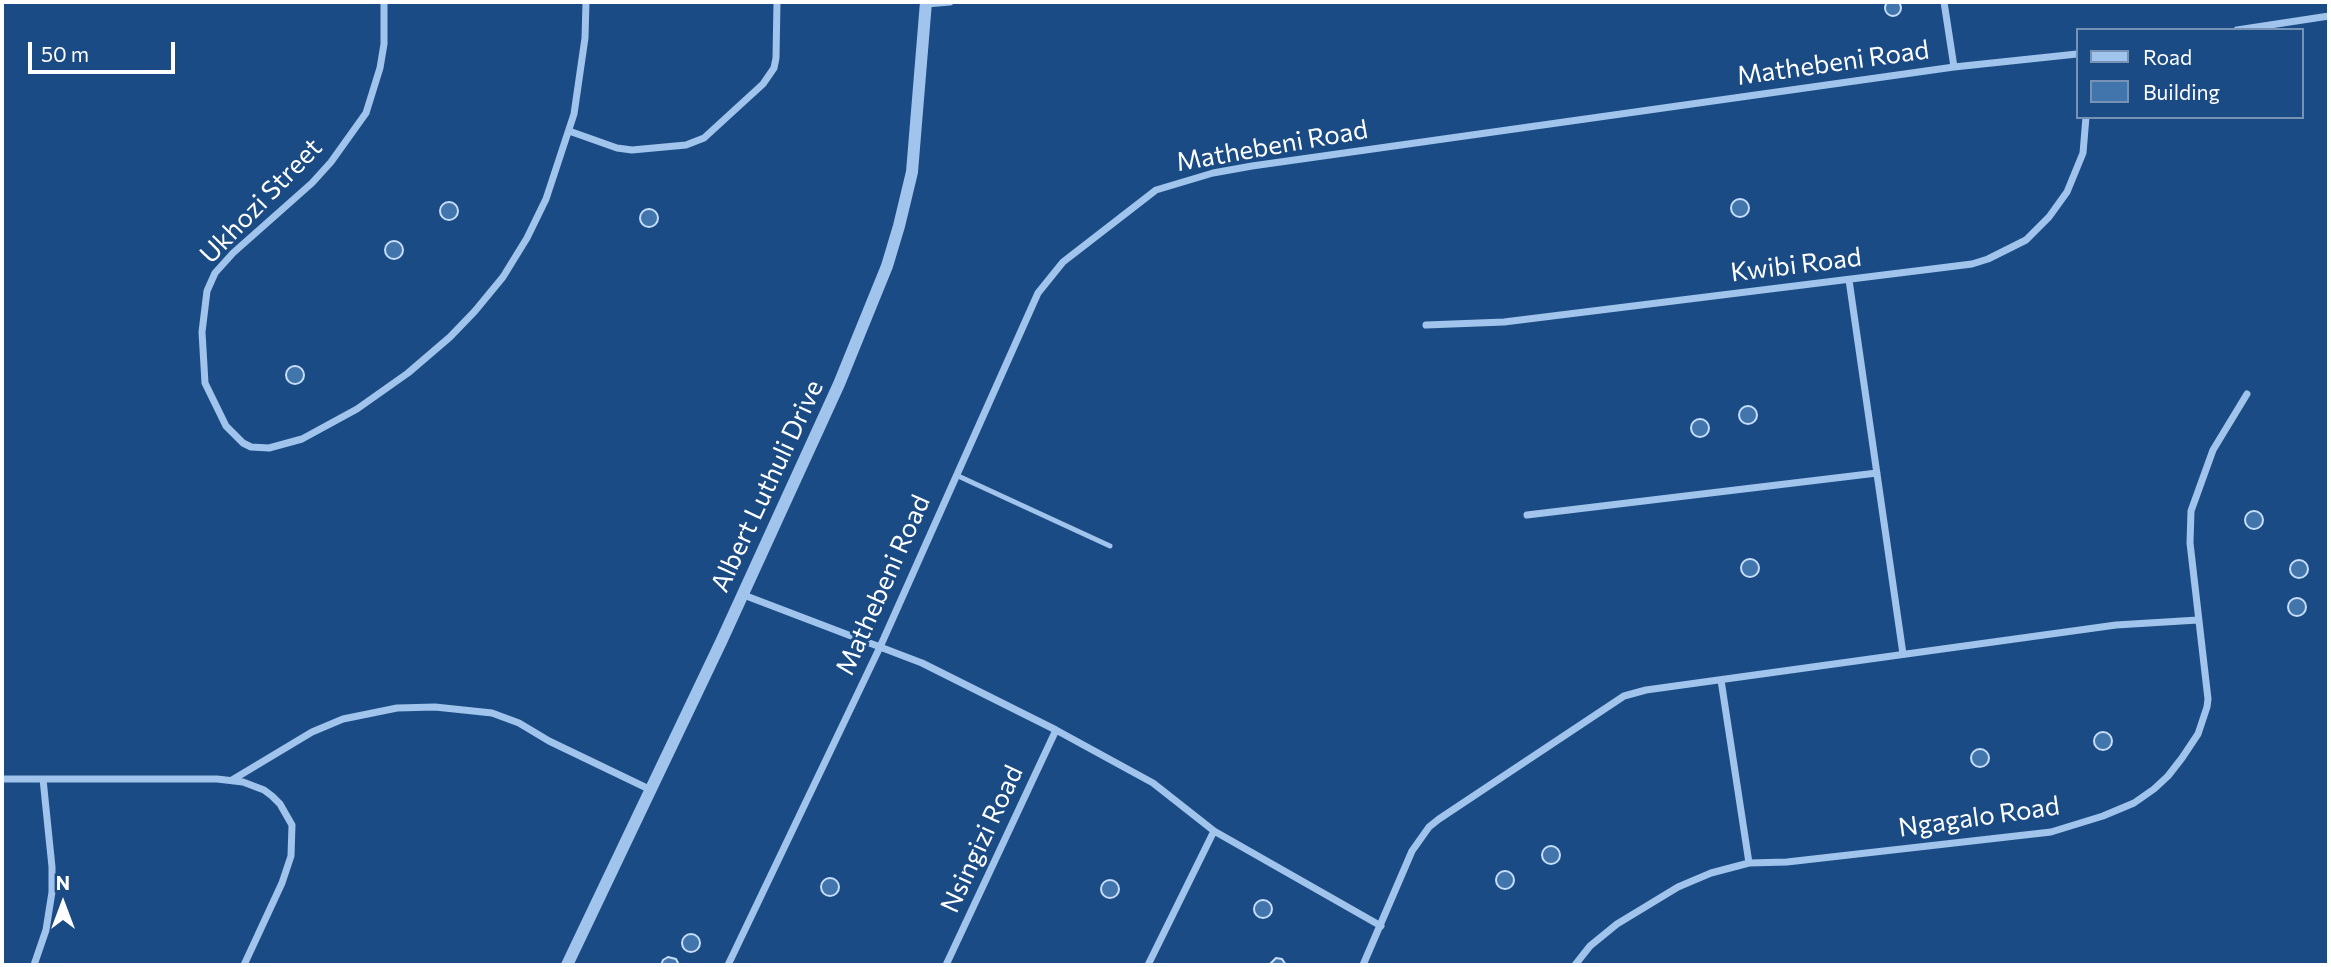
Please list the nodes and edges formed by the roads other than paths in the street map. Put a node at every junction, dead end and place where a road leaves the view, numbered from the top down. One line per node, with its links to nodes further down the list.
1 (384, 2): 12 (street, Ukhozi Street)
2 (586, 2): 12 (street, Ukhozi Street)
3 (777, 2): 12 (street)
4 (950, 2): 6 (street)
5 (1944, 2): 10 (street)
6 (926, 3): 20 (street, Albert Luthuli Drive)
7 (2329, 16): 8 (street)
8 (2250, 28)
9 (2076, 54): 10 (street, Mathebeni Road)
10 (1954, 67): 17 (street, Mathebeni Road)
11 (2086, 119): 13 (street, Kwibi Road)
12 (569, 131)
13 (1849, 280): 14 (street, Kwibi Road); 16 (street)
14 (1426, 325)
15 (2247, 394): 21 (street, Ngagalo Road)
16 (1877, 473): 18 (street); 23 (street)
17 (956, 475): 19 (lane); 22 (street, Mathebeni Road)
18 (1527, 515)
19 (1110, 545)
20 (741, 594): 22 (street); 29 (street, Albert Luthuli Drive)
21 (2198, 620): 23 (street); 31 (street, Ngagalo Road)
22 (880, 647): 25 (street); 36 (street, Mathebeni Road)
23 (1903, 654): 24 (street)
24 (1721, 680): 31 (street); 32 (street)
25 (1056, 730): 30 (street); 37 (street, Nsingizi Road)
26 (2, 779): 27 (street)
27 (43, 779): 28 (street); 33 (street)
28 (232, 780): 29 (street); 34 (street)
29 (650, 790): 35 (street, Albert Luthuli Drive)
30 (1214, 831): 32 (street); 38 (street)
31 (1749, 863): 40 (street, Ngagalo Road)
32 (1381, 926): 39 (street)
33 (34, 965)
34 (244, 965)
35 (567, 965)
36 (728, 965)
37 (946, 965)
38 (1148, 965)
39 (1363, 965)
40 (1575, 965)

